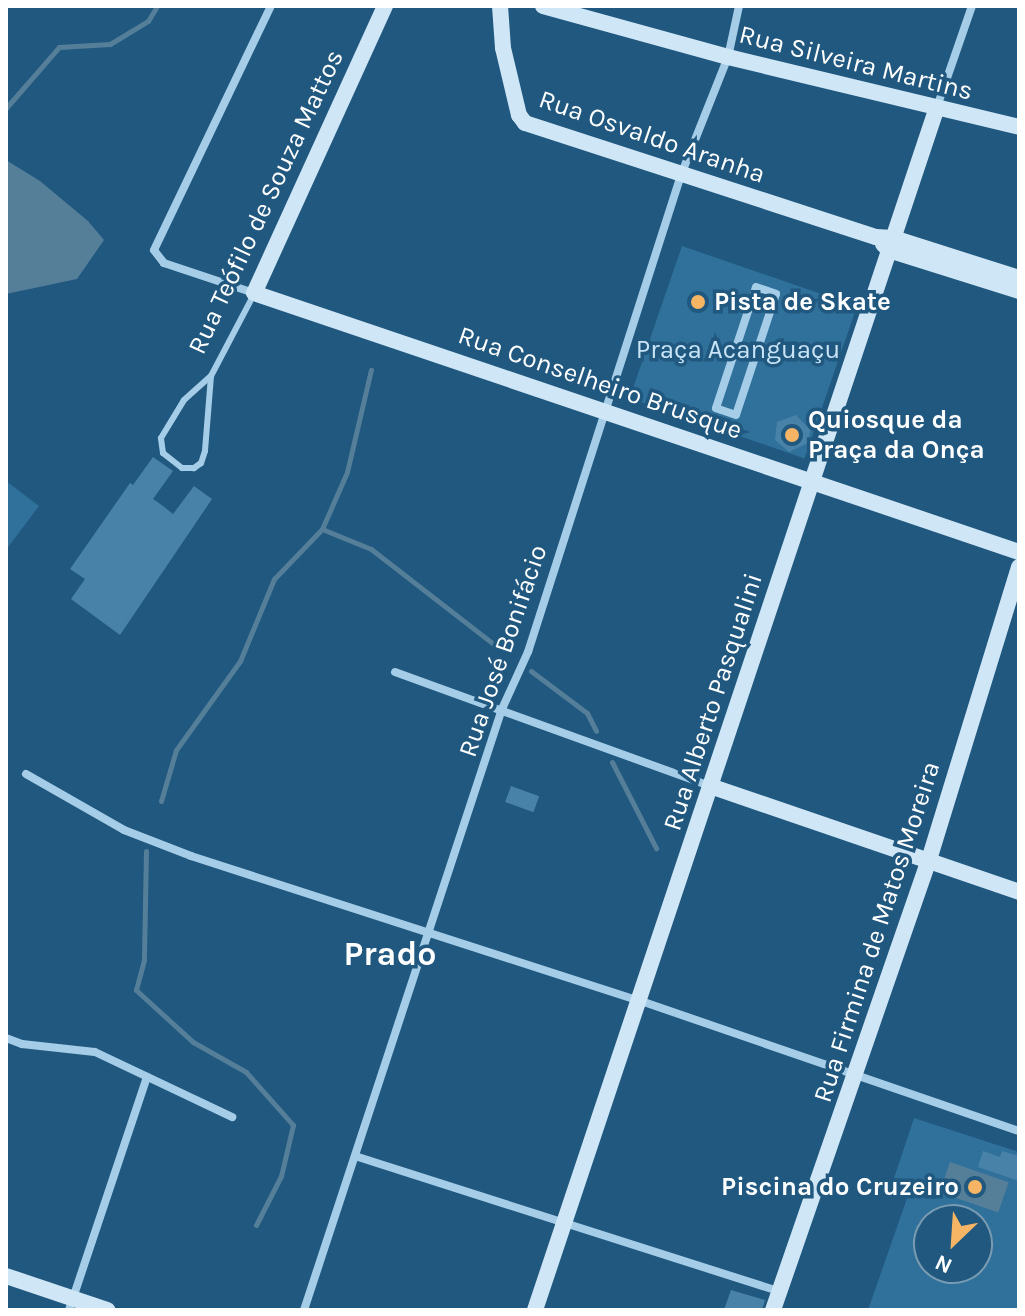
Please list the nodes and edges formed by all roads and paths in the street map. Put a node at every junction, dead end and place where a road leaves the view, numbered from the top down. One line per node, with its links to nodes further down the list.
1 (271, 6): 14 (street, Rua Conselheiro Brusque)
2 (385, 6): 14 (street, Rua Teófilo de Souza Mattos)
3 (500, 6): 10 (street, Rua Osvaldo Aranha)
4 (543, 6): 7 (street, Rua Silveira Martins)
5 (739, 6): 7 (street, Rua José Bonifácio)
6 (972, 6): 8 (street)
7 (728, 57): 8 (street, Rua Silveira Martins); 10 (street, Rua José Bonifácio)
8 (936, 110): 9 (street, Rua Silveira Martins); 11 (street, Rua Alberto Pasqualini)
9 (1019, 127)
10 (681, 175): 11 (street, Rua Osvaldo Aranha); 20 (street, Rua José Bonifácio)
11 (886, 242): 12 (street, Rua Osvaldo Aranha); 13 (street, Rua Osvaldo Aranha); 21 (street, Rua Alberto Pasqualini)
12 (1019, 278)
13 (1019, 291)
14 (254, 293): 18 (lane, Rua Teófilo de Souza Mattos); 20 (street, Rua Conselheiro Brusque)
15 (736, 345): 16 (street); 16 (street); 17 (street)
16 (757, 352): 19 (street)
17 (729, 369): 19 (street); 19 (street)
18 (211, 376): 18 (lane, Rua Teófilo de Souza Mattos)
19 (749, 376)
20 (604, 409): 21 (street, Rua Conselheiro Brusque); 25 (street, Rua José Bonifácio)
21 (812, 481): 22 (street, Rua Conselheiro Brusque); 27 (street, Rua Alberto Pasqualini)
22 (1019, 552)
23 (1019, 567): 28 (street, Rua Firmina de Matos Moreira)
24 (395, 672): 25 (street)
25 (502, 709): 27 (street); 30 (street, Rua José Bonifácio)
26 (26, 774): 30 (street)
27 (710, 786): 28 (street); 31 (street, Rua Alberto Pasqualini)
28 (928, 863): 29 (street); 33 (street, Rua Firmina de Matos Moreira)
29 (1019, 892)
30 (428, 932): 31 (street); 37 (street, Rua José Bonifácio)
31 (638, 1000): 33 (street); 38 (street, Rua Alberto Pasqualini)
32 (6, 1038): 34 (street)
33 (855, 1076): 36 (street); 40 (street, Rua Firmina de Matos Moreira)
34 (147, 1077): 35 (street); 41 (street)
35 (232, 1117)
36 (1019, 1130)
37 (355, 1156): 38 (street); 43 (street, Rua José Bonifácio)
38 (564, 1222): 40 (street); 44 (street, Rua Alberto Pasqualini)
39 (6, 1276): 41 (street)
40 (779, 1291): 45 (street, Rua Firmina de Matos Moreira)
41 (71, 1304): 42 (street)
42 (107, 1310)
43 (304, 1310)
44 (535, 1310)
45 (773, 1310)

